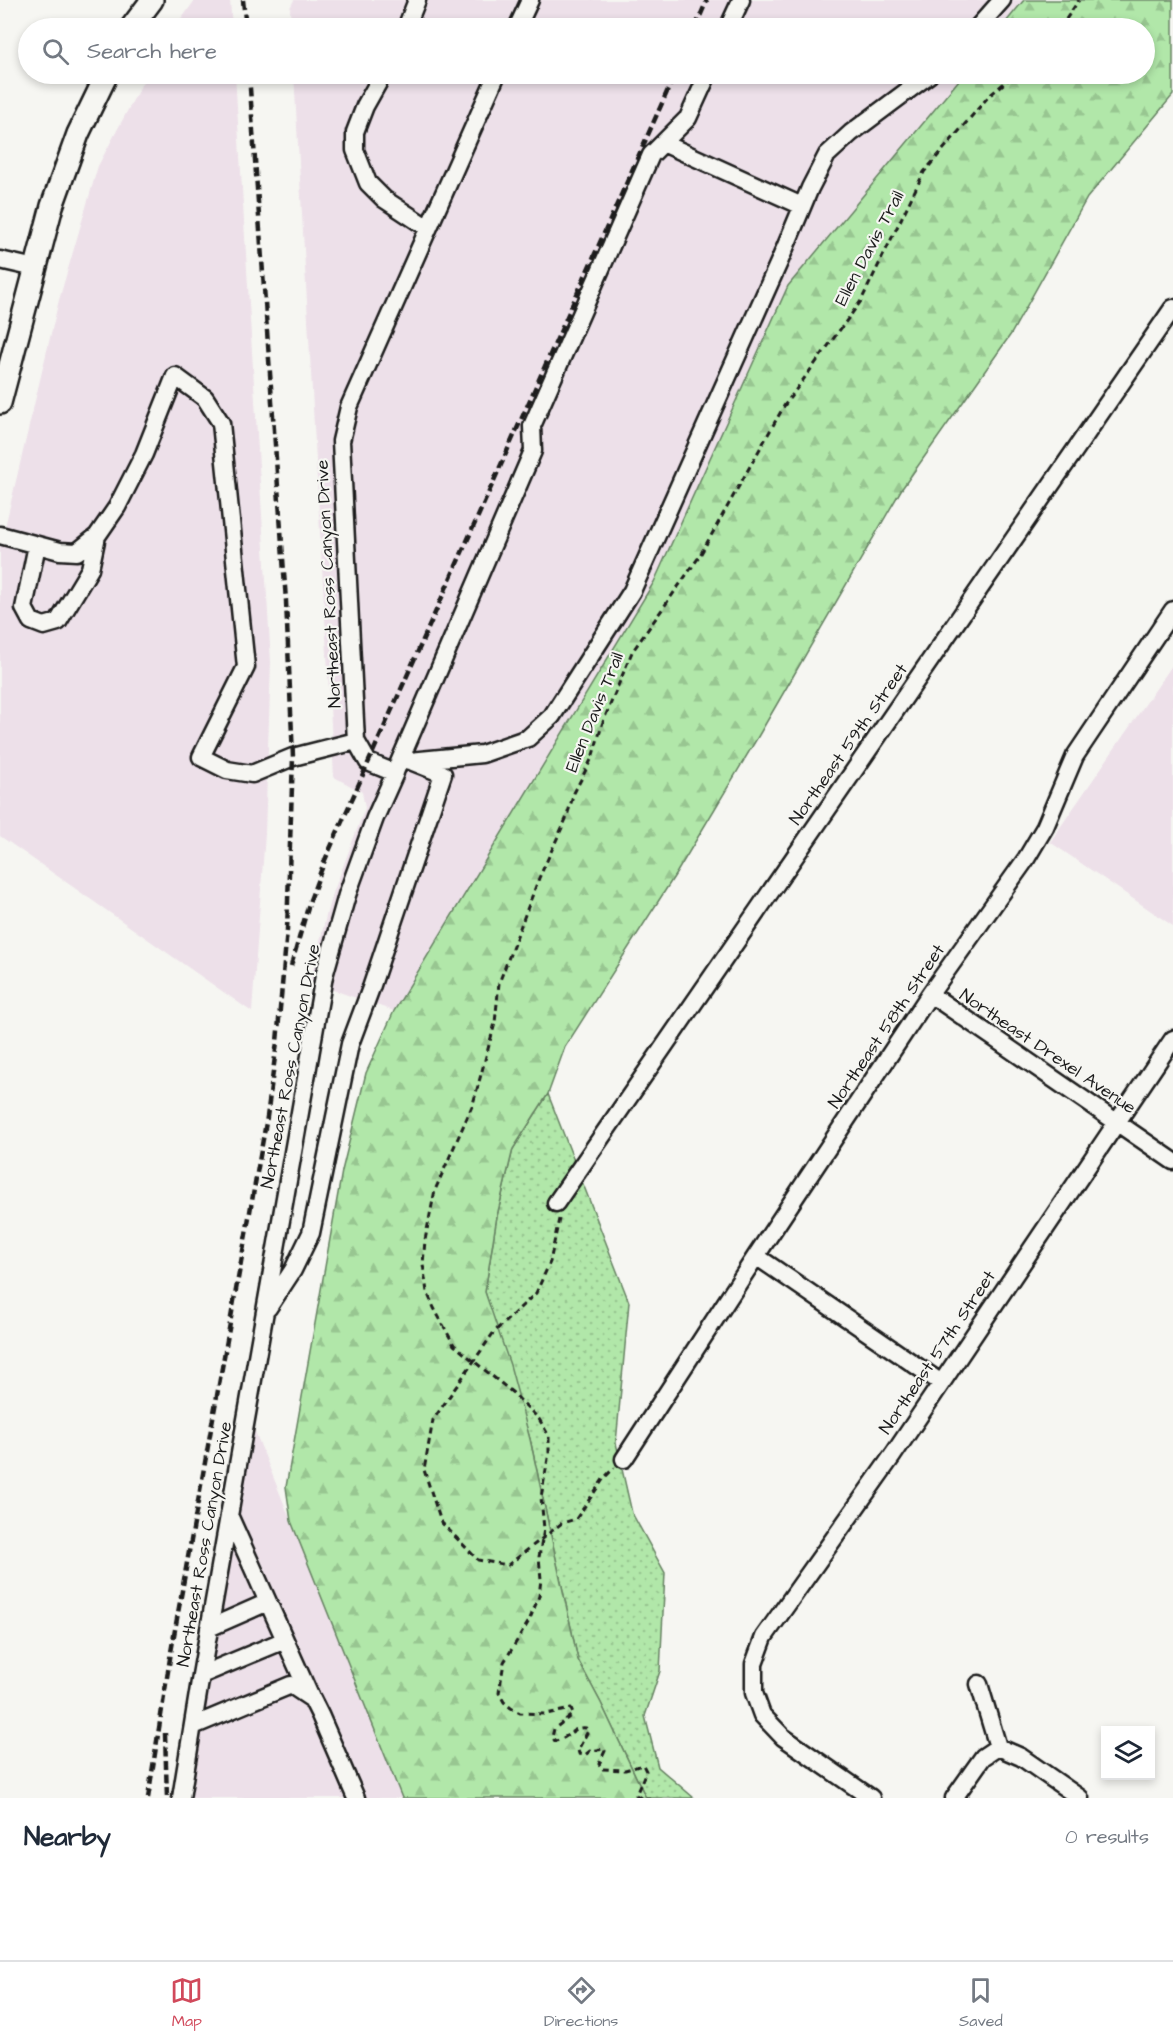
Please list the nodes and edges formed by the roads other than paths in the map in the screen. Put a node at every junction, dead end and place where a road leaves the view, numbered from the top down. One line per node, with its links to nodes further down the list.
1 (152, 0): 6 (main road)
2 (417, 0): 7 (street)
3 (530, 0): 8 (street)
4 (741, 0): 9 (street)
5 (1002, 0): 10 (street)
6 (138, 18)
7 (410, 18)
8 (522, 18)
9 (733, 18)
10 (986, 18)
11 (102, 84): 20 (main road)
12 (377, 84): 18 (street)
13 (493, 84): 18 (street, Northeast Ross Canyon Drive)
14 (703, 84): 16 (street, Northeast Ross Canyon Drive)
15 (917, 84): 17 (street)
16 (663, 143): 17 (street); 29 (street, Northeast Ross Canyon Drive)
17 (802, 206): 28 (street)
18 (428, 228): 27 (street, Northeast Ross Canyon Drive)
19 (0, 260): 20 (street)
20 (35, 268): 22 (main road)
21 (1173, 308): 34 (street, Northeast 59th Street)
22 (0, 403)
23 (0, 535): 25 (street)
24 (97, 536): 25 (street); 25 (street); 27 (street)
25 (37, 545)
26 (1173, 610): 30 (street, Northeast 58th Street)
27 (356, 741): 29 (street)
28 (410, 761): 29 (street); 36 (street)
29 (395, 772): 36 (street, Northeast Ross Canyon Drive)
30 (930, 994): 32 (street, Northeast Drexel Avenue); 35 (street, Northeast 58th Street)
31 (1173, 1039): 32 (street, Northeast 57th Street)
32 (1117, 1121): 33 (street, Northeast Drexel Avenue); 37 (street, Northeast 57th Street)
33 (1173, 1161)
34 (556, 1203)
35 (756, 1256): 37 (street); 38 (street, Northeast 58th Street)
36 (265, 1314): 39 (street, Northeast Ross Canyon Drive)
37 (940, 1382): 50 (street, Northeast 57th Street)
38 (624, 1459)
39 (229, 1515): 40 (street); 41 (street, Northeast Ross Canyon Drive)
40 (268, 1602): 41 (street); 42 (street)
41 (209, 1628): 43 (street, Northeast Ross Canyon Drive)
42 (285, 1640): 43 (street); 45 (street)
43 (201, 1676): 46 (street, Northeast Ross Canyon Drive)
44 (979, 1683): 47 (street)
45 (312, 1699): 46 (street); 49 (street)
46 (192, 1726): 48 (street, Northeast Ross Canyon Drive)
47 (998, 1747): 51 (street); 52 (street)
48 (181, 1798)
49 (356, 1798)
50 (871, 1798)
51 (954, 1798)
52 (1080, 1798)

